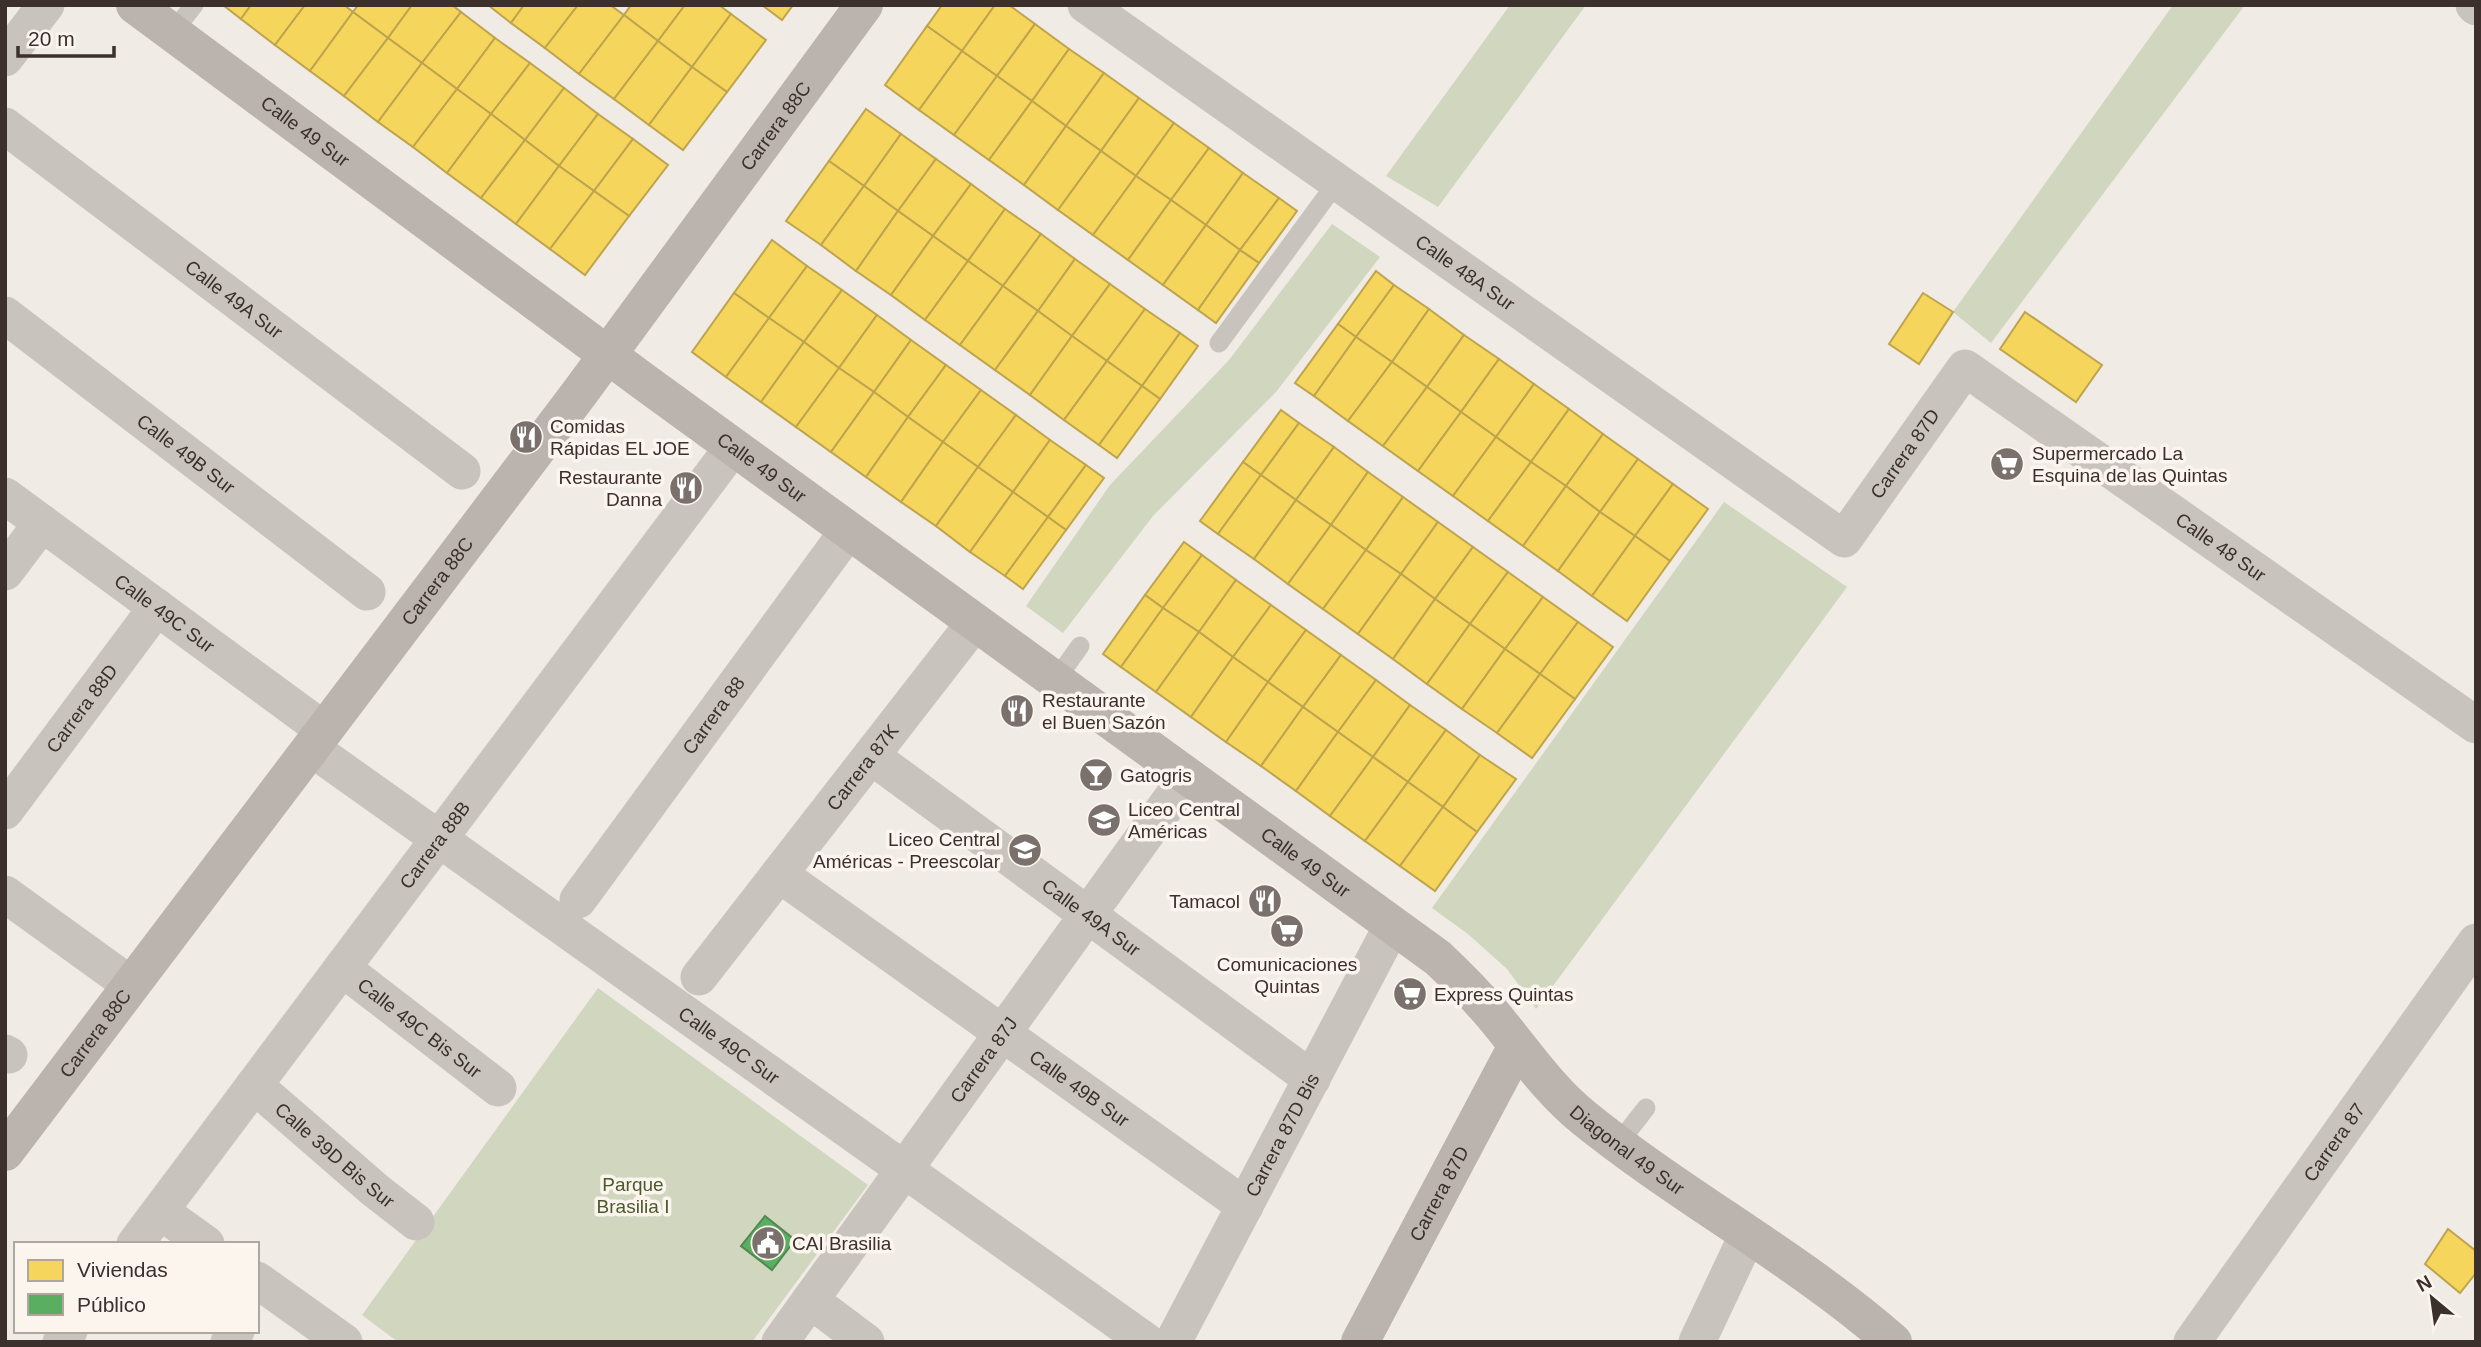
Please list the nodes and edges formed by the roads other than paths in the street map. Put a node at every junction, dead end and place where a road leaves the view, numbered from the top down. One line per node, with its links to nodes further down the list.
1 (46, 5): 6 (street)
2 (135, 5): 5 (street, Calle 49 Sur)
3 (864, 5): 11 (street, Carrera 88C)
4 (1086, 5): 8 (street, Calle 48A Sur)
5 (183, 19): 11 (street, Calle 49 Sur)
6 (5, 58)
7 (5, 127): 14 (street, Calle 49A Sur)
8 (1337, 182): 10 (lane); 18 (street, Calle 48A Sur)
9 (5, 315): 20 (street, Calle 49B Sur)
10 (1219, 343)
11 (608, 355): 13 (street, Calle 49 Sur); 26 (street, Carrera 88C)
12 (1965, 368): 18 (street, Carrera 87D); 25 (street, Calle 48 Sur)
13 (733, 447): 17 (street, Calle 49 Sur); 30 (street, Carrera 88B)
14 (462, 471)
15 (5, 496): 16 (street, Calle 49C Sur)
16 (42, 523): 19 (street); 21 (street, Calle 49C Sur)
17 (848, 531): 22 (street, Calle 49 Sur); 33 (street, Carrera 88)
18 (1844, 538)
19 (5, 572)
20 (367, 592)
21 (157, 607): 26 (street, Calle 49C Sur); 29 (street, Carrera 88D)
22 (975, 622): 24 (street, Calle 49 Sur); 27 (street, Carrera 87K)
23 (1080, 646): 24 (lane)
24 (1058, 683): 28 (street, Calle 49 Sur)
25 (2476, 725)
26 (317, 739): 30 (street, Calle 49C Sur); 39 (street, Carrera 88C)
27 (871, 756): 31 (street, Carrera 87K); 34 (street, Calle 49A Sur)
28 (1186, 777): 34 (street, Carrera 87J); 35 (street, Calle 49 Sur)
29 (5, 811)
30 (439, 839): 37 (street, Carrera 88B); 48 (street, Calle 49C Sur)
31 (779, 874): 38 (street, Carrera 87K); 40 (street, Calle 49B Sur)
32 (5, 894): 39 (street)
33 (578, 900)
34 (1087, 914): 40 (street, Carrera 87J); 42 (street, Calle 49A Sur)
35 (1392, 926): 41 (street, Diagonal 49 Sur); 42 (street, Carrera 87D Bis)
36 (2476, 942): 65 (street, Carrera 87)
37 (342, 968): 43 (street, Carrera 88B); 44 (street, Calle 49C Bis Sur)
38 (699, 977)
39 (131, 985): 47 (street, Carrera 88C)
40 (1002, 1033): 48 (street, Carrera 87J); 49 (street, Calle 49B Sur)
41 (1517, 1046): 46 (street, Diagonal 49 Sur); 62 (street, Carrera 87D)
42 (1312, 1079): 49 (street, Carrera 87D Bis)
43 (254, 1085): 50 (street, Carrera 88B); 51 (street, Calle 39D Bis Sur)
44 (498, 1088)
45 (1646, 1108): 46 (lane)
46 (1618, 1144): 52 (street, Diagonal 49 Sur)
47 (5, 1152)
48 (904, 1170): 56 (street, Carrera 87J); 60 (street, Calle 49C Sur)
49 (1245, 1206): 61 (street, Carrera 87D Bis)
50 (160, 1211): 53 (street, Carrera 88B); 54 (street)
51 (416, 1222)
52 (1748, 1234): 63 (street); 64 (street, Diagonal 49 Sur)
53 (137, 1242)
54 (203, 1242)
55 (261, 1290): 57 (street)
56 (810, 1300): 58 (street, Carrera 87J); 59 (street)
57 (344, 1342)
58 (780, 1342)
59 (866, 1342)
60 (1147, 1342)
61 (1173, 1342)
62 (1360, 1342)
63 (1697, 1342)
64 (1893, 1342)
65 (2192, 1342)

